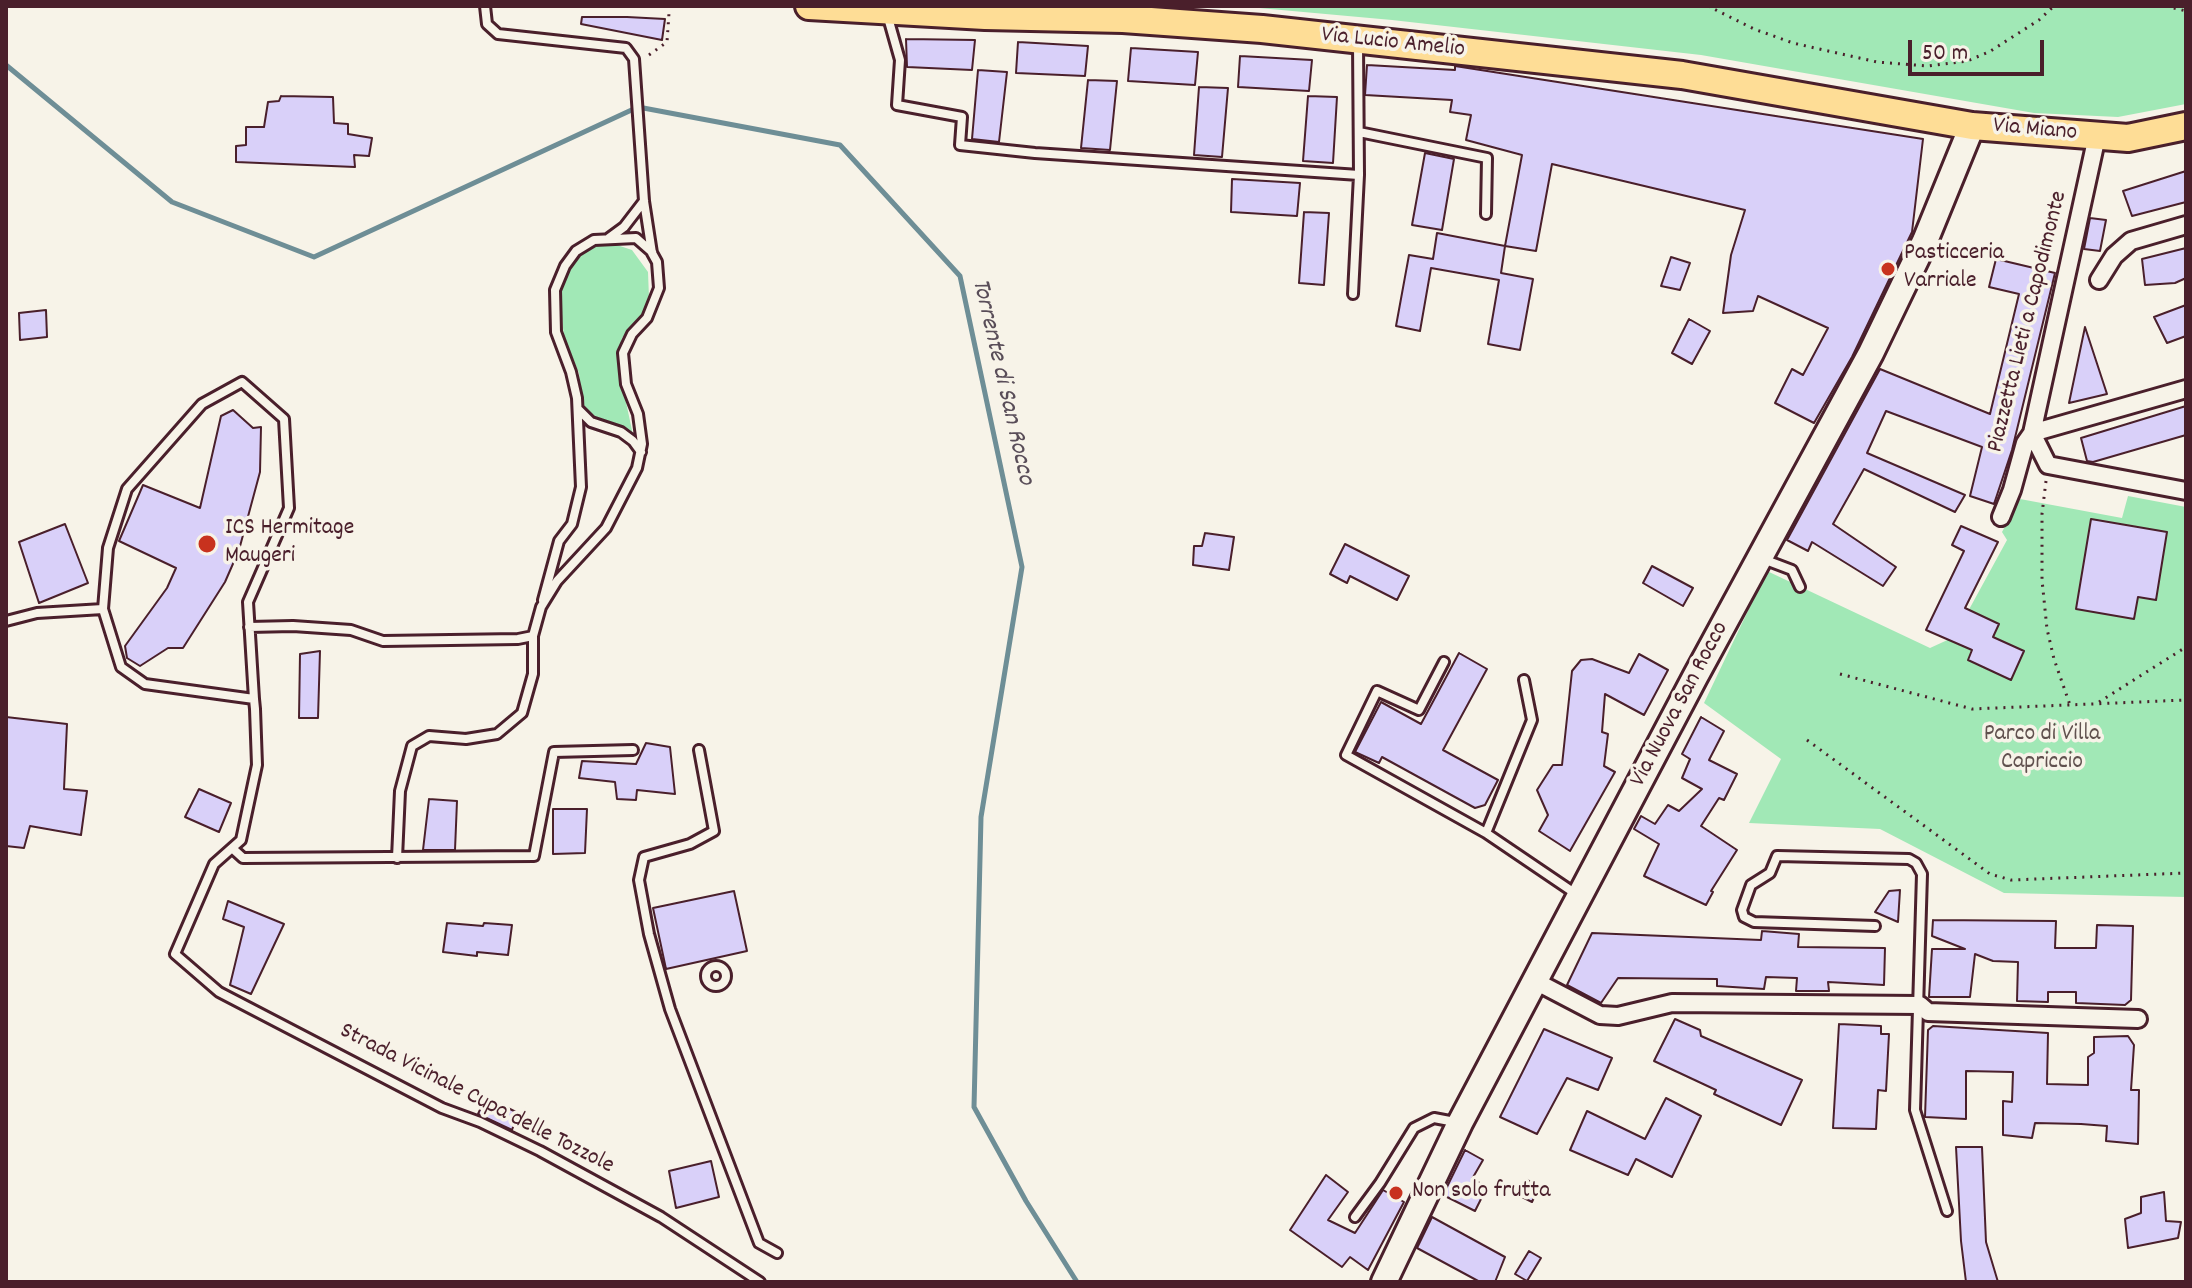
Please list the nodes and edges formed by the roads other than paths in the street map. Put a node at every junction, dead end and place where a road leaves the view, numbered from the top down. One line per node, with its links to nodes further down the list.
1 (485, 6): 10 (lane)
2 (809, 6): 3 (main road, Via Lucio Amelio)
3 (886, 9): 4 (main road, Via Lucio Amelio); 9 (lane)
4 (1358, 40): 5 (main road, Via Lucio Amelio); 7 (lane)
5 (1972, 126): 8 (main road, Via Miano); 23 (main road, Via Nuova San Rocco)
6 (2186, 126): 8 (main road)
7 (1359, 132): 9 (lane); 11 (lane)
8 (2097, 136): 19 (street, Piazzetta Lieti a Capodimonte)
9 (1359, 175): 16 (lane)
10 (644, 201): 13 (lane); 14 (lane)
11 (1486, 214)
12 (2186, 225): 15 (street)
13 (608, 238): 14 (lane); 18 (lane)
14 (652, 253): 20 (lane)
15 (2099, 280)
16 (1353, 294)
17 (2186, 389): 19 (street)
18 (578, 408): 20 (lane); 25 (lane)
19 (2032, 433): 21 (street); 22 (street, Piazzetta Lieti a Capodimonte)
20 (641, 452): 25 (lane)
21 (2186, 491)
22 (2001, 517)
23 (1759, 557): 24 (lane); 38 (main road, Via Nuova San Rocco)
24 (1800, 587)
25 (541, 607): 29 (lane)
26 (103, 609): 27 (lane); 28 (lane); 32 (lane)
27 (6, 621)
28 (249, 627): 29 (lane); 32 (lane)
29 (533, 636): 37 (lane)
30 (1444, 662): 35 (lane)
31 (1524, 680): 35 (lane)
32 (254, 699): 36 (lane)
33 (633, 750): 37 (lane)
34 (699, 750): 46 (lane)
35 (1486, 833): 38 (lane)
36 (232, 848): 37 (lane); 47 (lane, Strada Vicinale Cupa delle Tozzole)
37 (397, 858)
38 (1580, 897): 40 (main road, Via Nuova San Rocco)
39 (1875, 926): 41 (lane)
40 (1535, 981): 41 (street); 43 (main road, Via Nuova San Rocco)
41 (1920, 1005): 42 (street); 44 (lane)
42 (2138, 1019)
43 (1460, 1123): 45 (lane); 48 (main road, Via Nuova San Rocco)
44 (1947, 1211)
45 (1355, 1217)
46 (777, 1253)
47 (760, 1282)
48 (1384, 1282)

